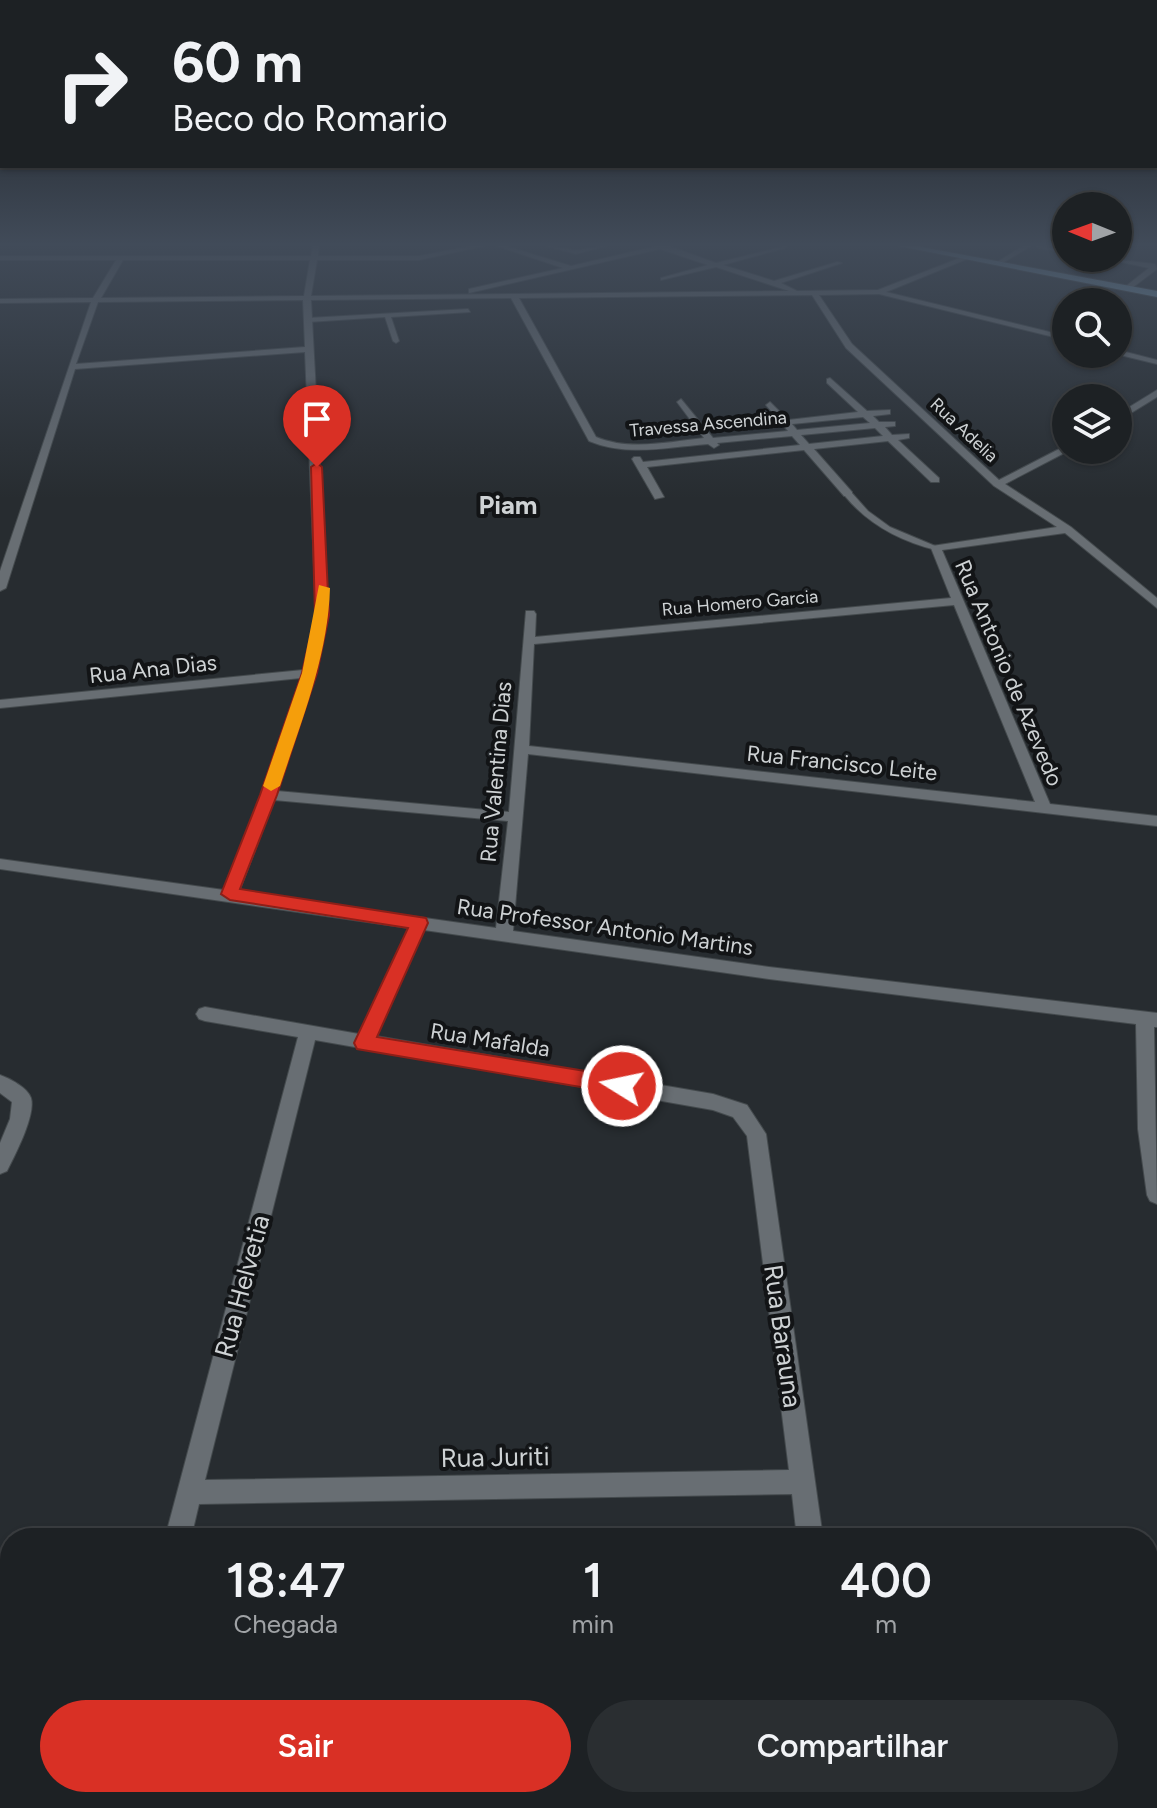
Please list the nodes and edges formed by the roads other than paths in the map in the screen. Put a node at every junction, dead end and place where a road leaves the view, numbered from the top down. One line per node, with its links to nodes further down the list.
1 (84, 330): 12 (street)
2 (309, 330): 7 (street)
3 (392, 330): 6 (lane)
4 (533, 330): 28 (street, Travessa Ascendina)
5 (839, 330): 33 (street, Rua Adelia)
6 (396, 341)
7 (310, 349): 12 (street); 43 (street)
8 (1157, 352): 10 (street)
9 (1132, 356): 10 (street)
10 (1146, 359): 11 (street)
11 (1157, 362)
12 (71, 367): 38 (street)
13 (830, 381): 19 (street)
14 (1157, 393): 17 (street)
15 (681, 402): 26 (street)
16 (770, 405): 20 (street)
17 (1132, 409)
18 (887, 412): 19 (street)
19 (866, 415): 20 (street); 22 (street)
20 (789, 422): 23 (street)
21 (892, 424): 22 (street, Travessa Ascendina)
22 (877, 426): 23 (street, Travessa Ascendina); 25 (street)
23 (798, 433): 26 (street, Travessa Ascendina); 27 (street)
24 (906, 436): 25 (street)
25 (889, 437): 27 (street); 32 (street)
26 (711, 441): 28 (street, Travessa Ascendina); 29 (street)
27 (808, 445): 29 (street); 34 (street)
28 (629, 448): 31 (street)
29 (723, 455): 31 (street)
30 (1052, 456): 33 (street)
31 (641, 465): 35 (street)
32 (935, 480)
33 (998, 484): 36 (street, Rua Adelia)
34 (848, 494): 37 (lane)
35 (659, 497)
36 (1067, 529): 37 (street); 40 (street, Rua Adelia)
37 (936, 551): 39 (street, Rua Antonio de Azevedo)
38 (0, 588)
39 (956, 601): 42 (street, Rua Homero Garcia); 47 (street, Rua Antonio de Azevedo)
40 (1157, 604)
41 (530, 614): 42 (street, Rua Valentina Dias)
42 (529, 641): 45 (street, Rua Valentina Dias)
43 (309, 673): 44 (street, Rua Ana Dias); 46 (street)
44 (0, 704)
45 (522, 749): 47 (street, Rua Francisco Leite); 48 (street, Rua Valentina Dias)
46 (269, 795): 48 (street); 51 (street)
47 (1044, 807): 49 (street, Rua Francisco Leite)
48 (515, 817): 53 (street, Rua Valentina Dias)
49 (1157, 821)
50 (0, 864): 51 (street, Rua Professor Antonio Martins)
51 (230, 894): 52 (street, Rua Professor Antonio Martins)
52 (419, 923): 53 (street, Rua Professor Antonio Martins); 57 (street)
53 (504, 934): 55 (street, Rua Professor Antonio Martins)
54 (205, 1014): 56 (street, Rua Mafalda)
55 (1151, 1019): 59 (street)
56 (308, 1034): 57 (street, Rua Mafalda); 64 (street, Rua Helvetia)
57 (364, 1043): 60 (street, Rua Mafalda)
58 (0, 1083): 61 (street)
59 (1151, 1096): 62 (street)
60 (756, 1134): 63 (street, Rua Barauna)
61 (0, 1165)
62 (1157, 1195)
63 (803, 1482): 64 (street, Rua Juriti); 66 (street, Rua Barauna)
64 (189, 1492): 65 (street, Rua Helvetia)
65 (180, 1528)
66 (809, 1528)

